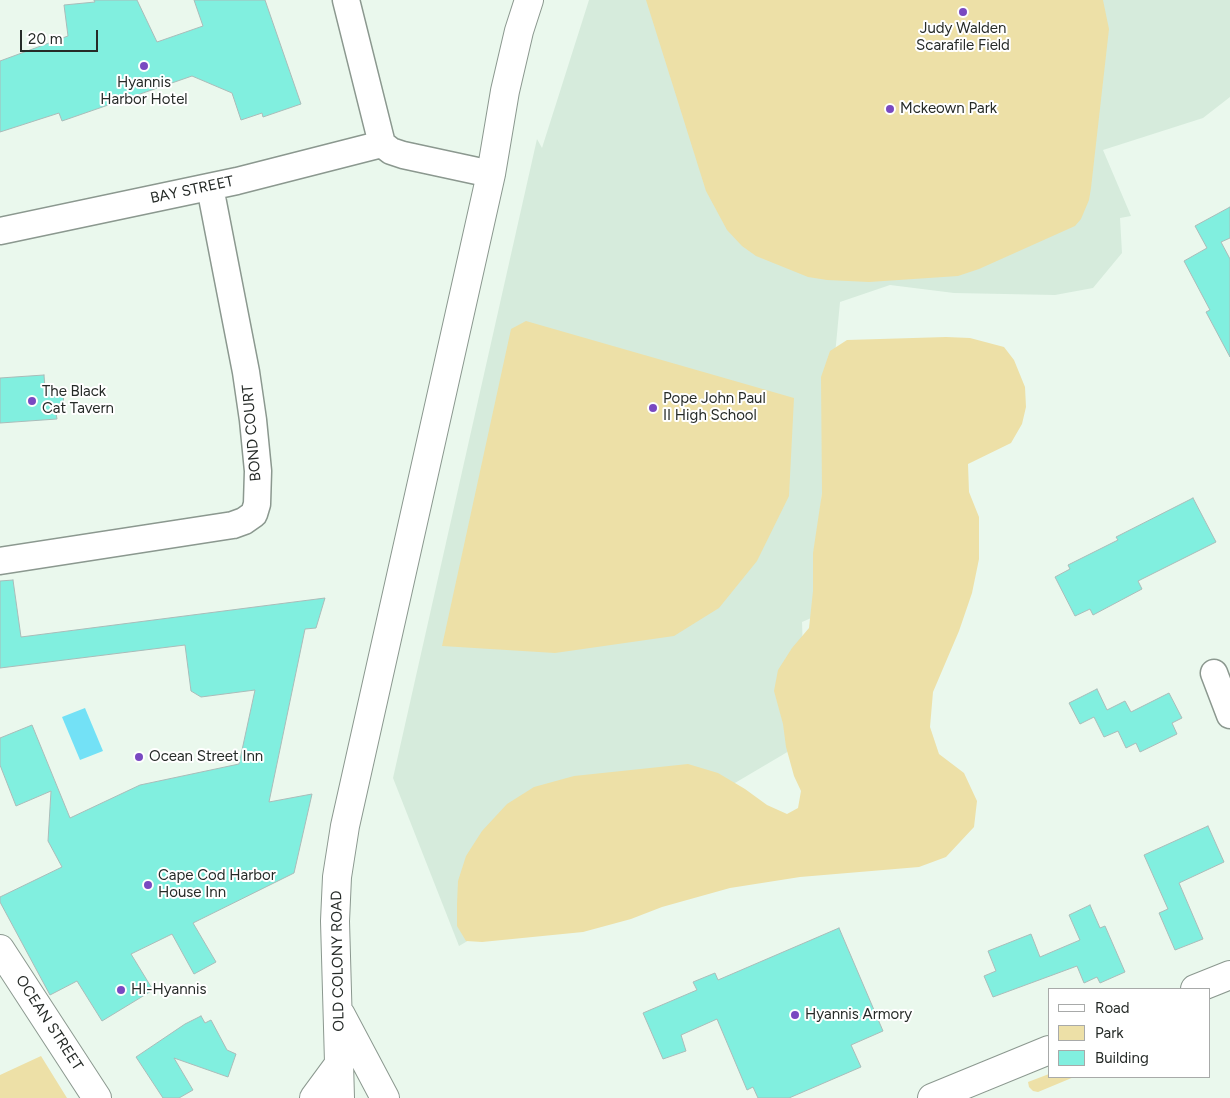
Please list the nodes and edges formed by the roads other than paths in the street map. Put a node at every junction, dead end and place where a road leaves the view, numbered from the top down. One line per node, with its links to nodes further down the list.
1 (346, 0): 3 (street)
2 (529, 0): 4 (street, OLD COLONY ROAD)
3 (382, 144): 4 (street); 5 (street, BAY STREET)
4 (491, 174): 13 (street, OLD COLONY ROAD)
5 (210, 187): 6 (street, BAY STREET); 7 (street, BOND COURT)
6 (0, 231)
7 (0, 561)
8 (1214, 674): 9 (street)
9 (1230, 715)
10 (0, 949): 16 (street, OCEAN STREET)
11 (1230, 975): 12 (street)
12 (1198, 988)
13 (338, 1009): 15 (street, OLD COLONY ROAD); 19 (street)
14 (1048, 1050): 20 (street)
15 (339, 1064): 17 (street); 18 (street, OLD COLONY ROAD)
16 (97, 1098)
17 (314, 1098)
18 (340, 1098)
19 (385, 1098)
20 (932, 1098)

